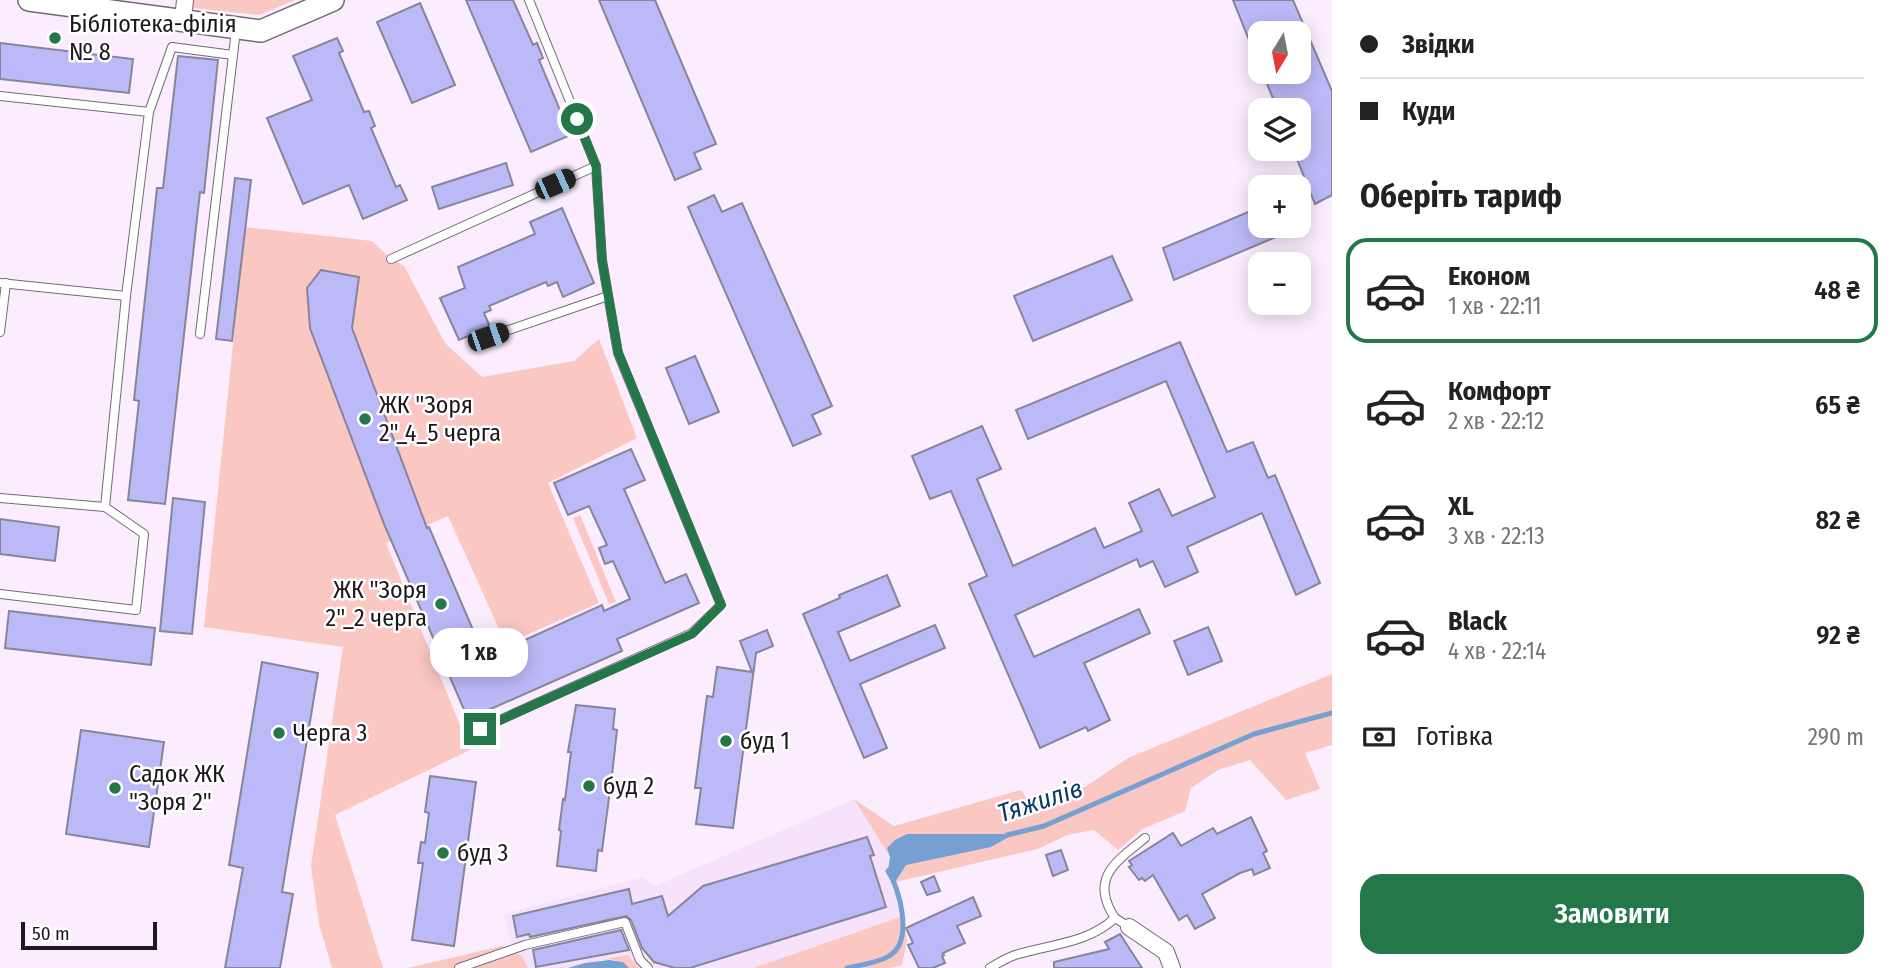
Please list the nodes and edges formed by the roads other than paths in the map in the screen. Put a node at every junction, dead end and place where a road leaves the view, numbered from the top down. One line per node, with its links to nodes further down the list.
1 (29, 0): 4 (street)
2 (333, 0): 6 (street)
3 (529, 0): 10 (lane)
4 (102, 5): 5 (street)
5 (184, 10): 6 (street)
6 (236, 27): 7 (lane)
7 (233, 55): 9 (lane); 16 (lane)
8 (0, 96): 9 (lane)
9 (149, 112): 13 (lane)
10 (596, 166): 11 (lane); 14 (lane)
11 (391, 259)
12 (3, 283): 13 (lane); 15 (lane)
13 (126, 296): 19 (lane)
14 (608, 296): 17 (lane); 21 (lane)
15 (0, 332)
16 (200, 334)
17 (488, 337)
18 (0, 498): 19 (lane)
19 (105, 506): 20 (lane)
20 (0, 594)
21 (480, 729)
22 (1145, 838): 23 (lane)
23 (1115, 918): 24 (lane); 27 (lane)
24 (1129, 927): 28 (street)
25 (459, 968): 26 (lane)
26 (648, 968)
27 (990, 968)
28 (1172, 968)

